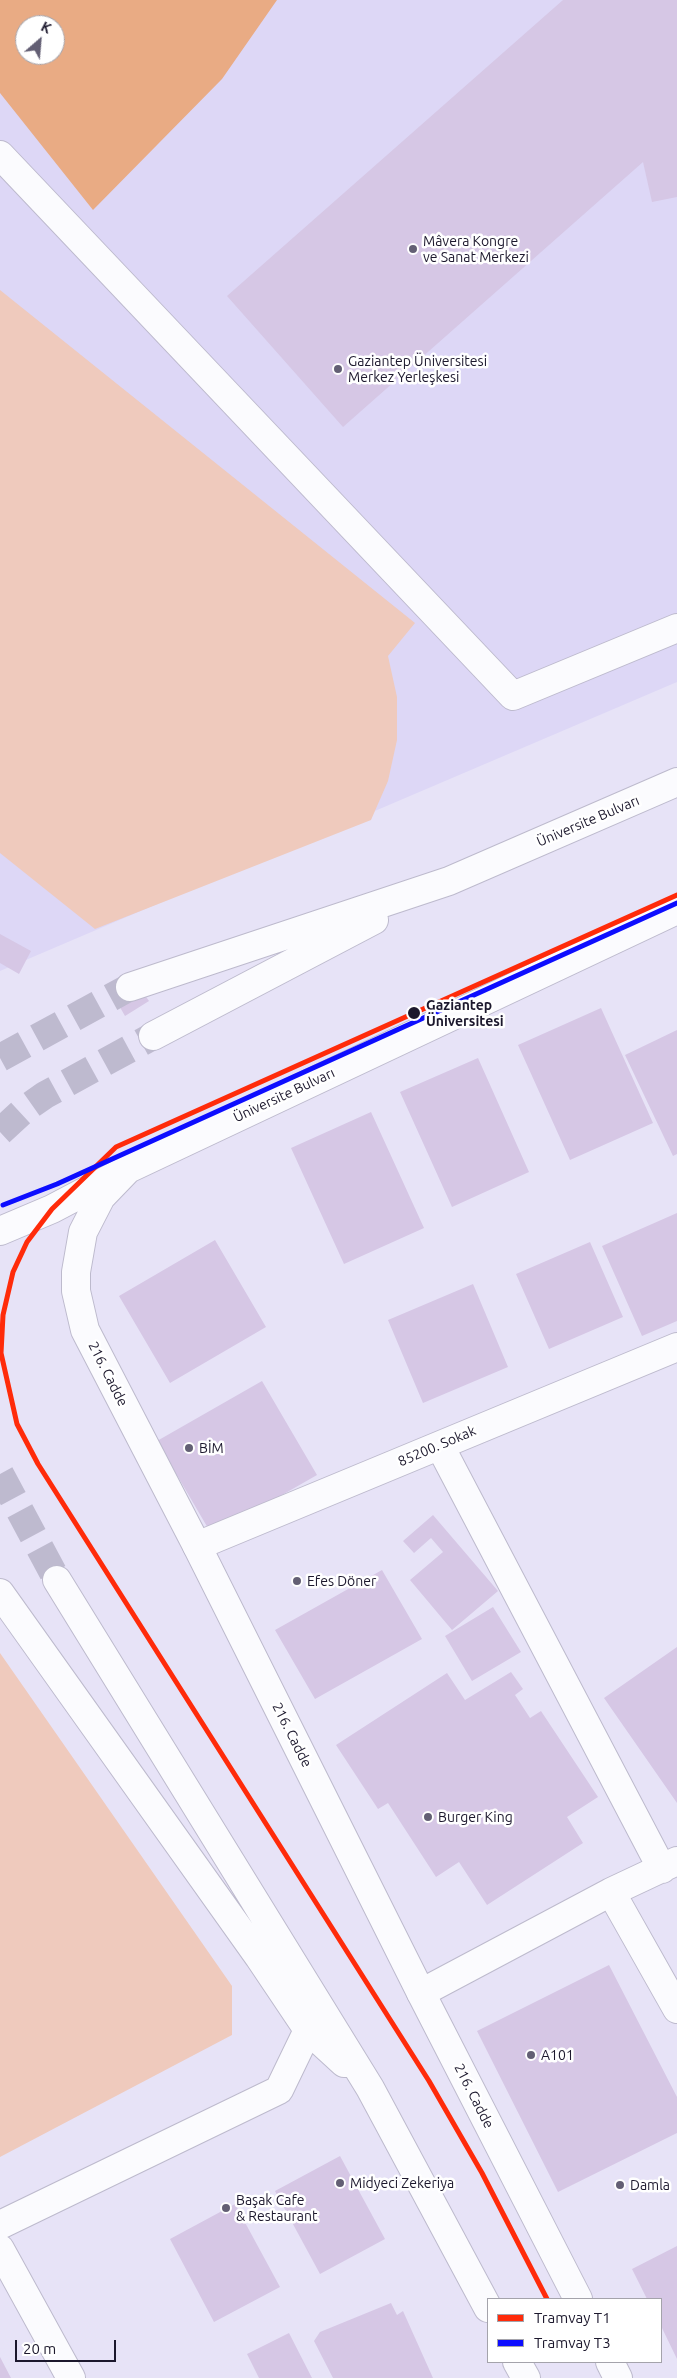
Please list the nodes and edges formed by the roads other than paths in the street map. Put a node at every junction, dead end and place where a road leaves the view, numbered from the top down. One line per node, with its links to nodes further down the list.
1 (0, 155): 2 (main road)
2 (677, 628)
3 (677, 782): 4 (main road, Üniversite Bulvarı)
4 (449, 881): 6 (main road, Üniversite Bulvarı); 7 (main road)
5 (677, 910): 8 (main road, Üniversite Bulvarı)
6 (130, 987)
7 (153, 1036)
8 (128, 1168): 9 (main road, Üniversite Bulvarı); 12 (main road, 216. Cadde)
9 (0, 1231)
10 (677, 1347): 11 (main road, 85200. Sokak)
11 (440, 1446): 12 (main road, 85200. Sokak); 15 (main road)
12 (198, 1546): 17 (main road, 216. Cadde)
13 (57, 1580): 20 (main road)
14 (0, 1593): 19 (main road)
15 (670, 1865): 16 (main road)
16 (611, 1892): 17 (main road); 18 (main road)
17 (420, 1993): 23 (main road, 216. Cadde)
18 (677, 2009)
19 (308, 2030): 20 (main road); 21 (main road)
20 (370, 2088): 24 (main road)
21 (0, 2226)
22 (0, 2249): 27 (main road)
23 (577, 2298)
24 (487, 2306)
25 (518, 2363): 28 (main road)
26 (610, 2363): 29 (main road)
27 (71, 2378)
28 (526, 2378)
29 (618, 2378)

